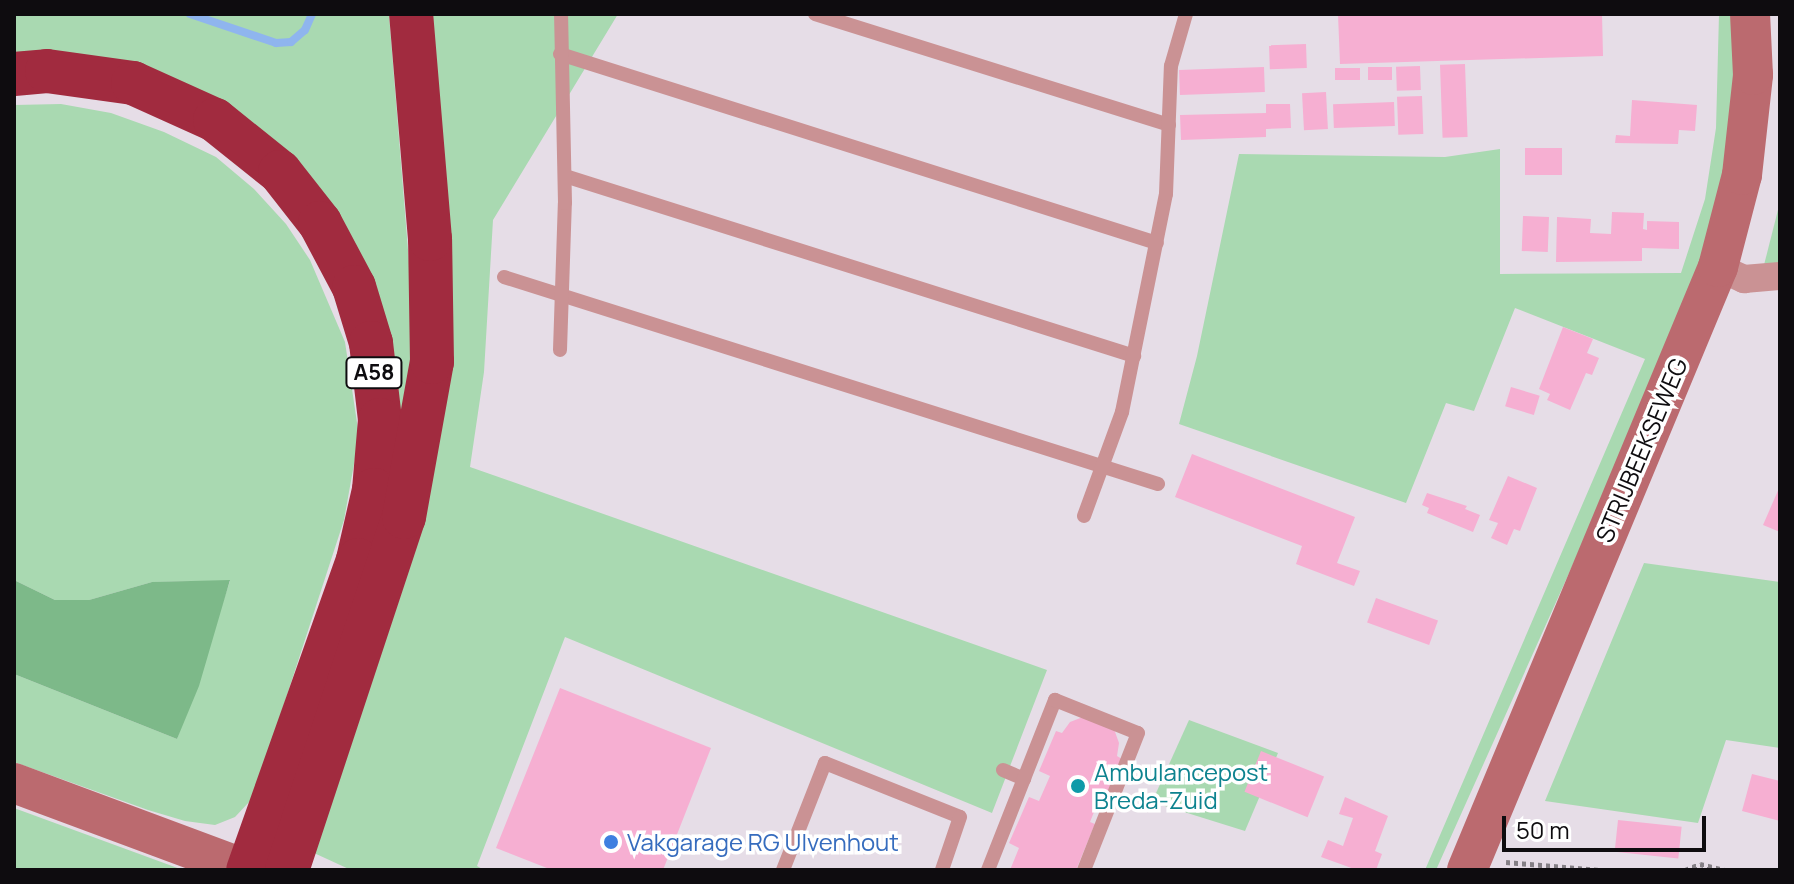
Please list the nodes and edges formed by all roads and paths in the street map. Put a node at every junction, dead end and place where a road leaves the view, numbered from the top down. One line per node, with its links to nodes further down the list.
1 (411, 14): 25 (highway, A58)
2 (561, 14): 6 (lane)
3 (815, 14): 8 (lane)
4 (1186, 14): 8 (lane)
5 (1750, 14): 11 (main road, STRIJBEEKSEWEG)
6 (560, 54): 9 (lane); 10 (lane)
7 (14, 74): 24 (highway, A58)
8 (1169, 125): 10 (lane)
9 (565, 176): 14 (lane); 16 (lane)
10 (1157, 243): 16 (lane)
11 (1718, 267): 12 (street); 23 (main road, STRIJBEEKSEWEG)
12 (1780, 276)
13 (504, 277): 14 (lane)
14 (562, 293): 15 (lane); 17 (lane)
15 (560, 350)
16 (1134, 356): 17 (lane)
17 (1103, 466): 18 (lane); 19 (lane)
18 (1158, 484)
19 (1084, 516)
20 (1003, 770): 21 (lane)
21 (1024, 779): 28 (lane); 29 (lane)
22 (14, 783): 24 (main road)
23 (1471, 861): 30 (path)
24 (248, 870)
25 (287, 870)
26 (783, 870): 27 (lane)
27 (942, 870)
28 (988, 870)
29 (1084, 870)
30 (1600, 870)
31 (1685, 870): 32 (path)
32 (1724, 870)

